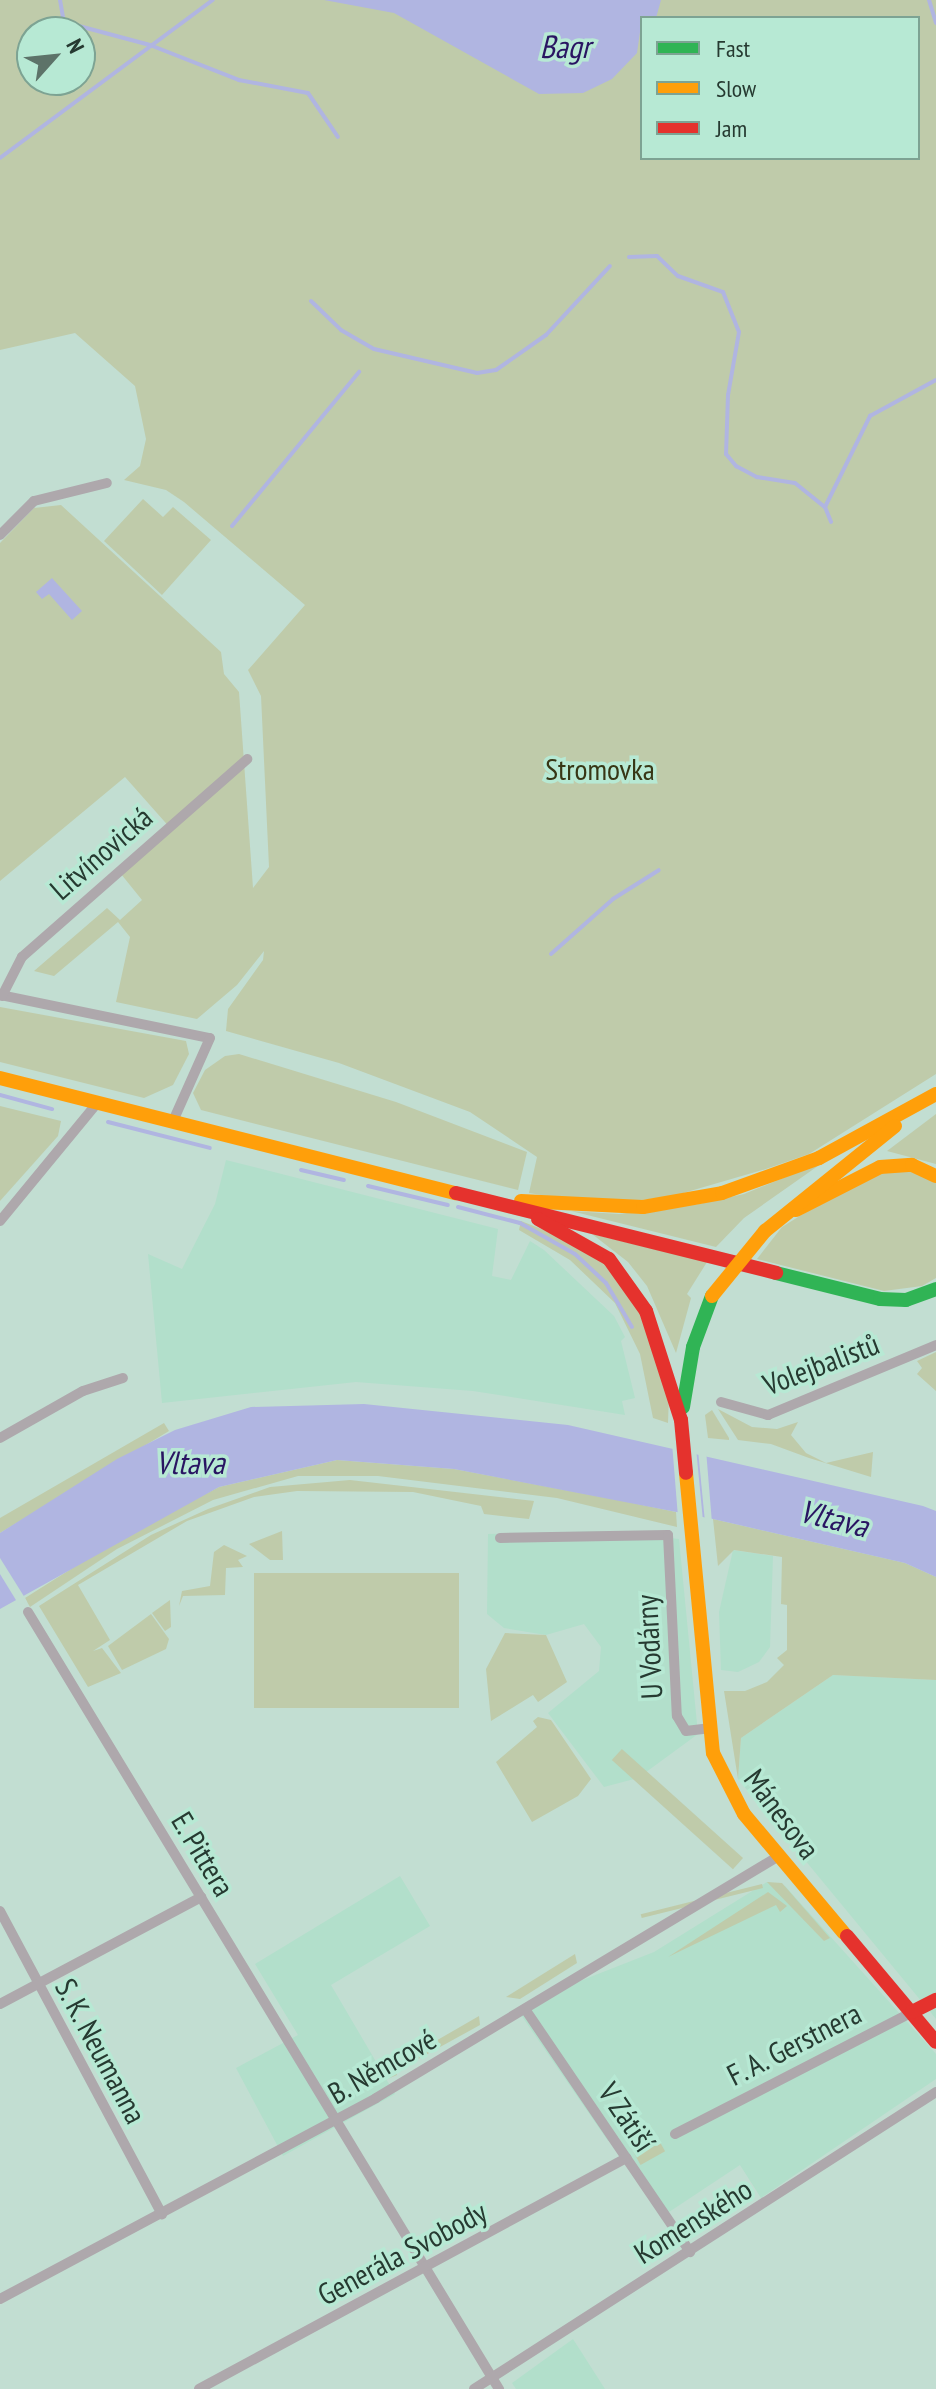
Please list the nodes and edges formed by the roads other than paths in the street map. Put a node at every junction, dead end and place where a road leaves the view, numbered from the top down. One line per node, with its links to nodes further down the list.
1 (107, 483): 2 (street)
2 (0, 535)
3 (247, 759): 4 (street, Litvínovická)
4 (1, 995): 8 (street, Litvínovická)
5 (0, 1078): 7 (main road)
6 (936, 1095): 10 (main road); 11 (main road)
7 (98, 1102): 8 (main road); 12 (street)
8 (173, 1121): 10 (main road)
9 (936, 1176): 11 (main road)
10 (486, 1199): 13 (main road); 17 (main road)
11 (778, 1220): 17 (main road, bridge)
12 (0, 1221)
13 (936, 1289)
14 (936, 1345): 16 (street, Volejbalistů)
15 (123, 1378): 18 (street)
16 (721, 1402)
17 (682, 1424): 21 (main road, Mánesova)
18 (0, 1438)
19 (500, 1538): 21 (street, U Vodárny)
20 (28, 1612): 23 (street, E. Pittera)
21 (709, 1728): 22 (main road, Mánesova)
22 (778, 1856): 28 (street, B. Němcové); 29 (main road, Mánesova)
23 (201, 1897): 25 (street); 32 (street, E. Pittera)
24 (0, 1911): 25 (street, S. K. Neumanna)
25 (38, 1984): 27 (street); 35 (street, S. K. Neumanna)
26 (936, 2000): 29 (main road, F. A. Gerstnera)
27 (0, 2004)
28 (525, 2009): 32 (street, B. Němcové); 34 (street, V Zátiší)
29 (912, 2012): 30 (main road, Mánesova); 33 (street, F. A. Gerstnera)
30 (936, 2042)
31 (936, 2092): 36 (street, Komenského)
32 (334, 2122): 35 (street, B. Němcové); 37 (street, E. Pittera)
33 (675, 2134)
34 (627, 2158): 36 (street, V Zátiší); 37 (street, Generála Svobody)
35 (162, 2214): 38 (street, B. Němcové)
36 (690, 2252): 39 (street, Komenského)
37 (425, 2267): 39 (street, E. Pittera); 40 (street, Generála Svobody)
38 (0, 2299)
39 (492, 2377): 41 (street, Komenského); 42 (street, E. Pittera)
40 (199, 2389)
41 (474, 2389)
42 (499, 2389)

